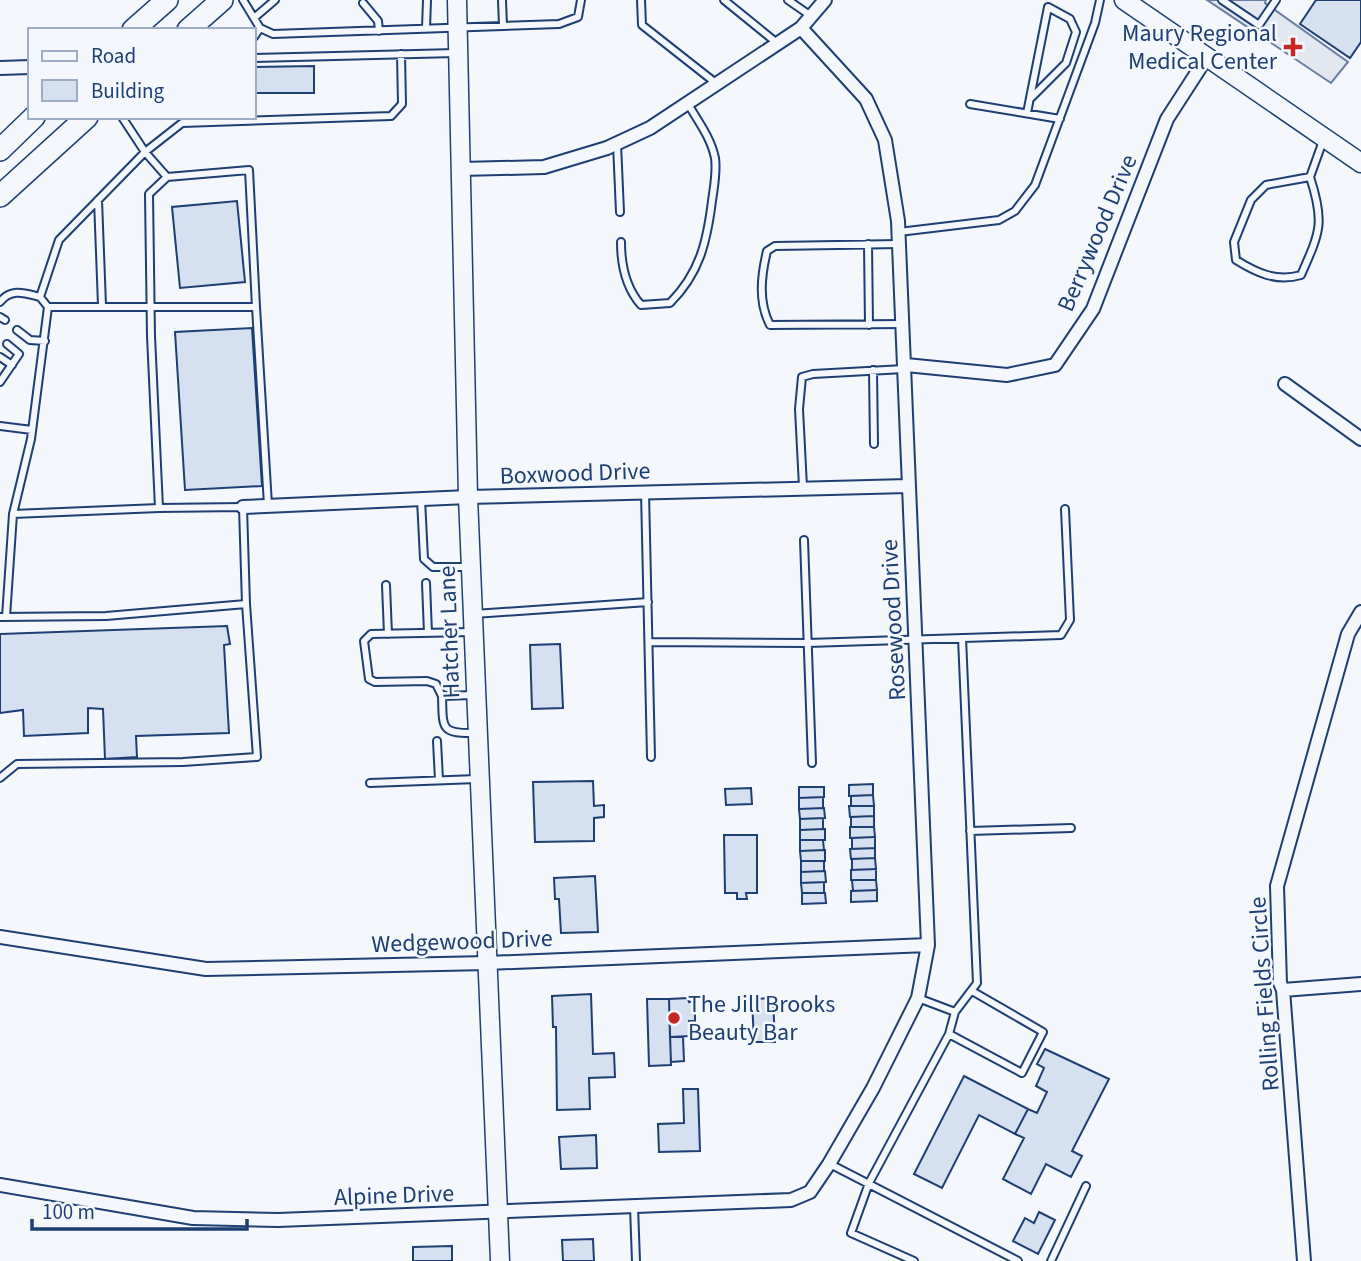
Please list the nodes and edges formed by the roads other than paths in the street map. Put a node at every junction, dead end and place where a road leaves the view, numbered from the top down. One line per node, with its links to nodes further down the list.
1 (167, 0): 22 (main road)
2 (222, 0): 23 (main road)
3 (243, 0): 19 (lane)
4 (275, 0): 19 (lane)
5 (427, 0): 25 (lane)
6 (457, 0): 20 (street, Hatcher Lane)
7 (502, 0): 21 (lane)
8 (580, 0): 21 (lane)
9 (641, 0): 36 (lane)
10 (724, 0): 29 (lane)
11 (788, 0): 18 (lane)
12 (825, 0): 18 (street)
13 (1100, 0): 46 (lane)
14 (1124, 0): 32 (street)
15 (1222, 0): 16 (lane)
16 (1276, 0)
17 (363, 3): 27 (lane)
18 (811, 16): 26 (street)
19 (254, 19): 24 (lane)
20 (458, 26): 21 (lane); 25 (lane); 30 (street, Hatcher Lane)
21 (503, 26)
22 (135, 28)
23 (190, 28)
24 (260, 28): 27 (lane); 28 (lane)
25 (426, 28): 27 (lane)
26 (801, 28): 29 (street); 59 (street, Rosewood Drive)
27 (379, 31)
28 (256, 34)
29 (779, 44): 36 (street)
30 (458, 53): 31 (lane); 53 (street, Hatcher Lane)
31 (401, 54): 33 (lane); 45 (lane)
32 (1207, 57): 48 (street); 77 (street, Berrywood Drive)
33 (256, 58)
34 (28, 67): 35 (street)
35 (0, 68)
36 (719, 85): 38 (street)
37 (1030, 99): 37 (lane); 40 (lane)
38 (688, 104): 49 (street); 60 (lane)
39 (970, 104): 40 (lane)
40 (1027, 113): 46 (lane)
41 (32, 119): 50 (main road)
42 (85, 119): 56 (main road)
43 (123, 119): 51 (lane)
44 (234, 119): 47 (lane)
45 (256, 119)
46 (1060, 119): 59 (lane)
47 (182, 120): 51 (lane)
48 (1324, 137): 52 (street); 55 (lane)
49 (617, 143): 53 (street); 58 (lane)
50 (0, 150)
51 (145, 152): 54 (lane); 57 (lane)
52 (1361, 163)
53 (462, 169): 88 (street, Hatcher Lane)
54 (167, 177): 66 (lane); 67 (lane)
55 (1310, 177): 55 (lane)
56 (0, 196)
57 (98, 200): 62 (lane); 64 (lane)
58 (620, 212)
59 (899, 238): 61 (lane); 68 (street, Rosewood Drive)
60 (621, 243)
61 (868, 244): 69 (lane); 69 (lane)
62 (40, 297): 63 (lane); 65 (lane)
63 (0, 302)
64 (102, 305): 65 (lane); 66 (lane)
65 (48, 307): 72 (lane)
66 (152, 307): 67 (lane); 92 (lane)
67 (256, 307): 90 (lane)
68 (904, 324): 69 (lane); 77 (street, Rosewood Drive)
69 (869, 325)
70 (17, 330): 71 (lane)
71 (30, 340): 72 (lane); 74 (lane)
72 (45, 341): 82 (lane)
73 (7, 344): 74 (lane)
74 (19, 354): 76 (lane)
75 (0, 357): 76 (lane)
76 (12, 365): 79 (lane)
77 (906, 367): 78 (lane); 85 (street, Rosewood Drive)
78 (873, 370): 84 (lane); 86 (lane)
79 (1, 380)
80 (1285, 384): 83 (street)
81 (0, 426): 82 (lane)
82 (32, 430): 94 (lane)
83 (1361, 439)
84 (874, 444)
85 (908, 486): 86 (street, Boxwood Drive); 107 (street, Rosewood Drive)
86 (803, 487): 87 (street, Boxwood Drive)
87 (645, 492): 88 (street, Boxwood Drive); 99 (lane)
88 (468, 497): 89 (street, Boxwood Drive); 96 (street, Hatcher Lane)
89 (421, 499): 90 (street, Boxwood Drive); 96 (lane)
90 (268, 505): 91 (street, Boxwood Drive)
91 (243, 507): 92 (lane); 100 (lane)
92 (159, 508): 94 (lane)
93 (1065, 509): 106 (lane)
94 (13, 514): 102 (lane)
95 (804, 540): 109 (lane)
96 (471, 567): 103 (street, Hatcher Lane)
97 (426, 583): 105 (lane)
98 (386, 585): 104 (lane)
99 (648, 603): 103 (lane); 108 (lane)
100 (246, 604): 102 (lane); 116 (lane)
101 (1361, 612): 126 (street, Rolling Fields Circle)
102 (3, 617)
103 (473, 623): 105 (lane); 110 (street, Hatcher Lane)
104 (388, 634): 105 (lane); 111 (lane)
105 (428, 634)
106 (962, 638): 107 (lane); 121 (lane)
107 (915, 639): 109 (lane); 123 (street, Rosewood Drive)
108 (649, 642): 109 (lane); 114 (lane)
109 (808, 643): 115 (lane)
110 (476, 695): 111 (lane); 112 (street, Hatcher Lane)
111 (442, 696): 112 (lane)
112 (477, 733): 117 (street, Hatcher Lane)
113 (437, 741): 118 (lane)
114 (651, 757)
115 (812, 763)
116 (0, 778)
117 (479, 779): 118 (lane); 124 (street, Hatcher Lane)
118 (439, 780): 119 (lane)
119 (370, 783)
120 (1071, 828): 121 (lane)
121 (970, 831): 127 (lane)
122 (0, 937): 124 (street, Wedgewood Drive)
123 (928, 945): 124 (street, Wedgewood Drive); 128 (street, Rosewood Drive)
124 (487, 963): 137 (street, Hatcher Lane)
125 (1361, 984): 126 (street)
126 (1283, 990): 143 (street, Rolling Fields Circle)
127 (972, 991): 129 (lane); 130 (lane)
128 (918, 998): 129 (lane); 131 (street, Rosewood Drive)
129 (955, 1012): 130 (lane)
130 (949, 1034): 132 (lane)
131 (829, 1164): 132 (lane); 135 (street, Rosewood Drive)
132 (869, 1183): 140 (lane); 141 (lane)
133 (0, 1185): 137 (street, Alpine Drive)
134 (1086, 1186): 142 (lane)
135 (791, 1200): 136 (street, Alpine Drive)
136 (634, 1205): 137 (street, Alpine Drive); 139 (lane)
137 (497, 1213): 138 (street, Hatcher Lane)
138 (500, 1261)
139 (636, 1261)
140 (914, 1261)
141 (1018, 1261)
142 (1051, 1261)
143 (1304, 1261)

